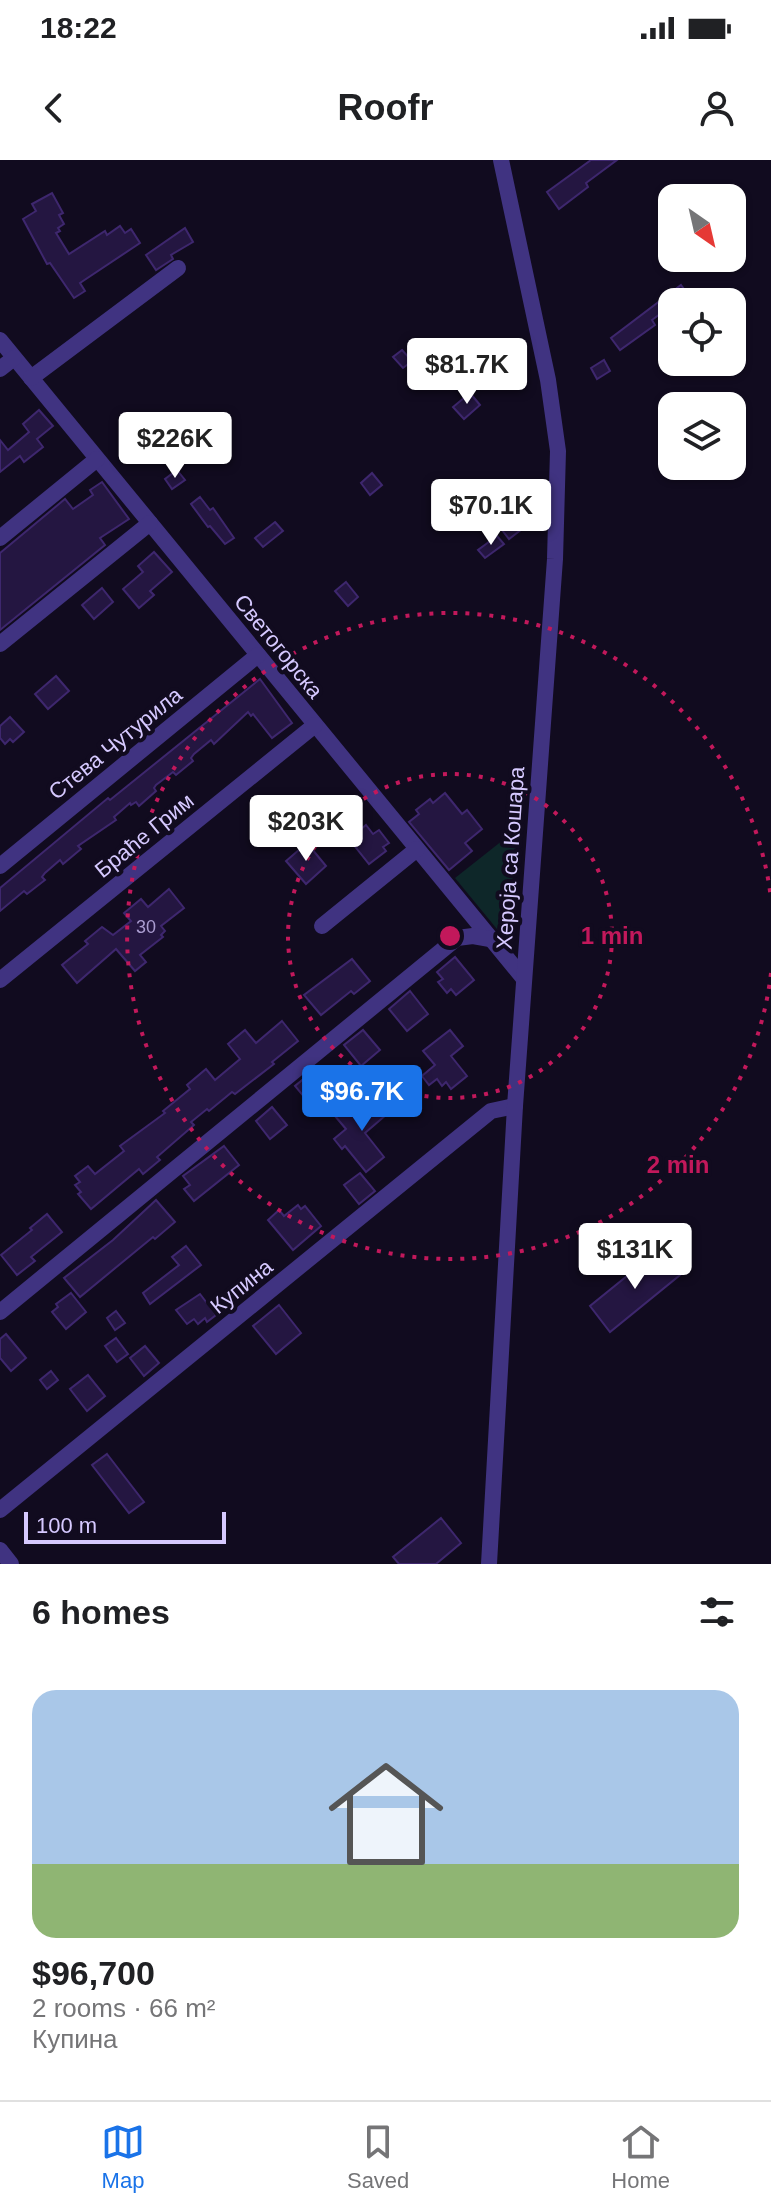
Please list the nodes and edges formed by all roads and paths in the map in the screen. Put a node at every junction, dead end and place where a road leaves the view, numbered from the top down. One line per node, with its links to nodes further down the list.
1 (501, 160): 17 (street, Хероја са Кошара)
2 (178, 268): 6 (street)
3 (0, 340): 4 (street, Светогорска)
4 (14, 358): 5 (street); 6 (street, Светогорска)
5 (0, 369)
6 (31, 378): 7 (street, Светогорска)
7 (97, 459): 8 (street, Светогорска); 9 (street)
8 (150, 523): 10 (street); 11 (street, Светогорска)
9 (0, 538)
10 (0, 644)
11 (258, 655): 12 (street, Светогорска); 14 (street, Стева Чутурила)
12 (315, 725): 13 (street, Светогорска); 18 (street, Браће Грим)
13 (417, 849): 15 (street); 16 (street, Светогорска)
14 (0, 866)
15 (322, 926)
16 (490, 939): 17 (street, Светогорска); 20 (street)
17 (524, 979): 19 (street, Хероја са Кошара)
18 (0, 980)
19 (515, 1106): 21 (street, Купина); 24 (street, Хероја са Кошара)
20 (0, 1312)
21 (0, 1510)
22 (0, 1550): 23 (street)
23 (11, 1564)
24 (489, 1564)

